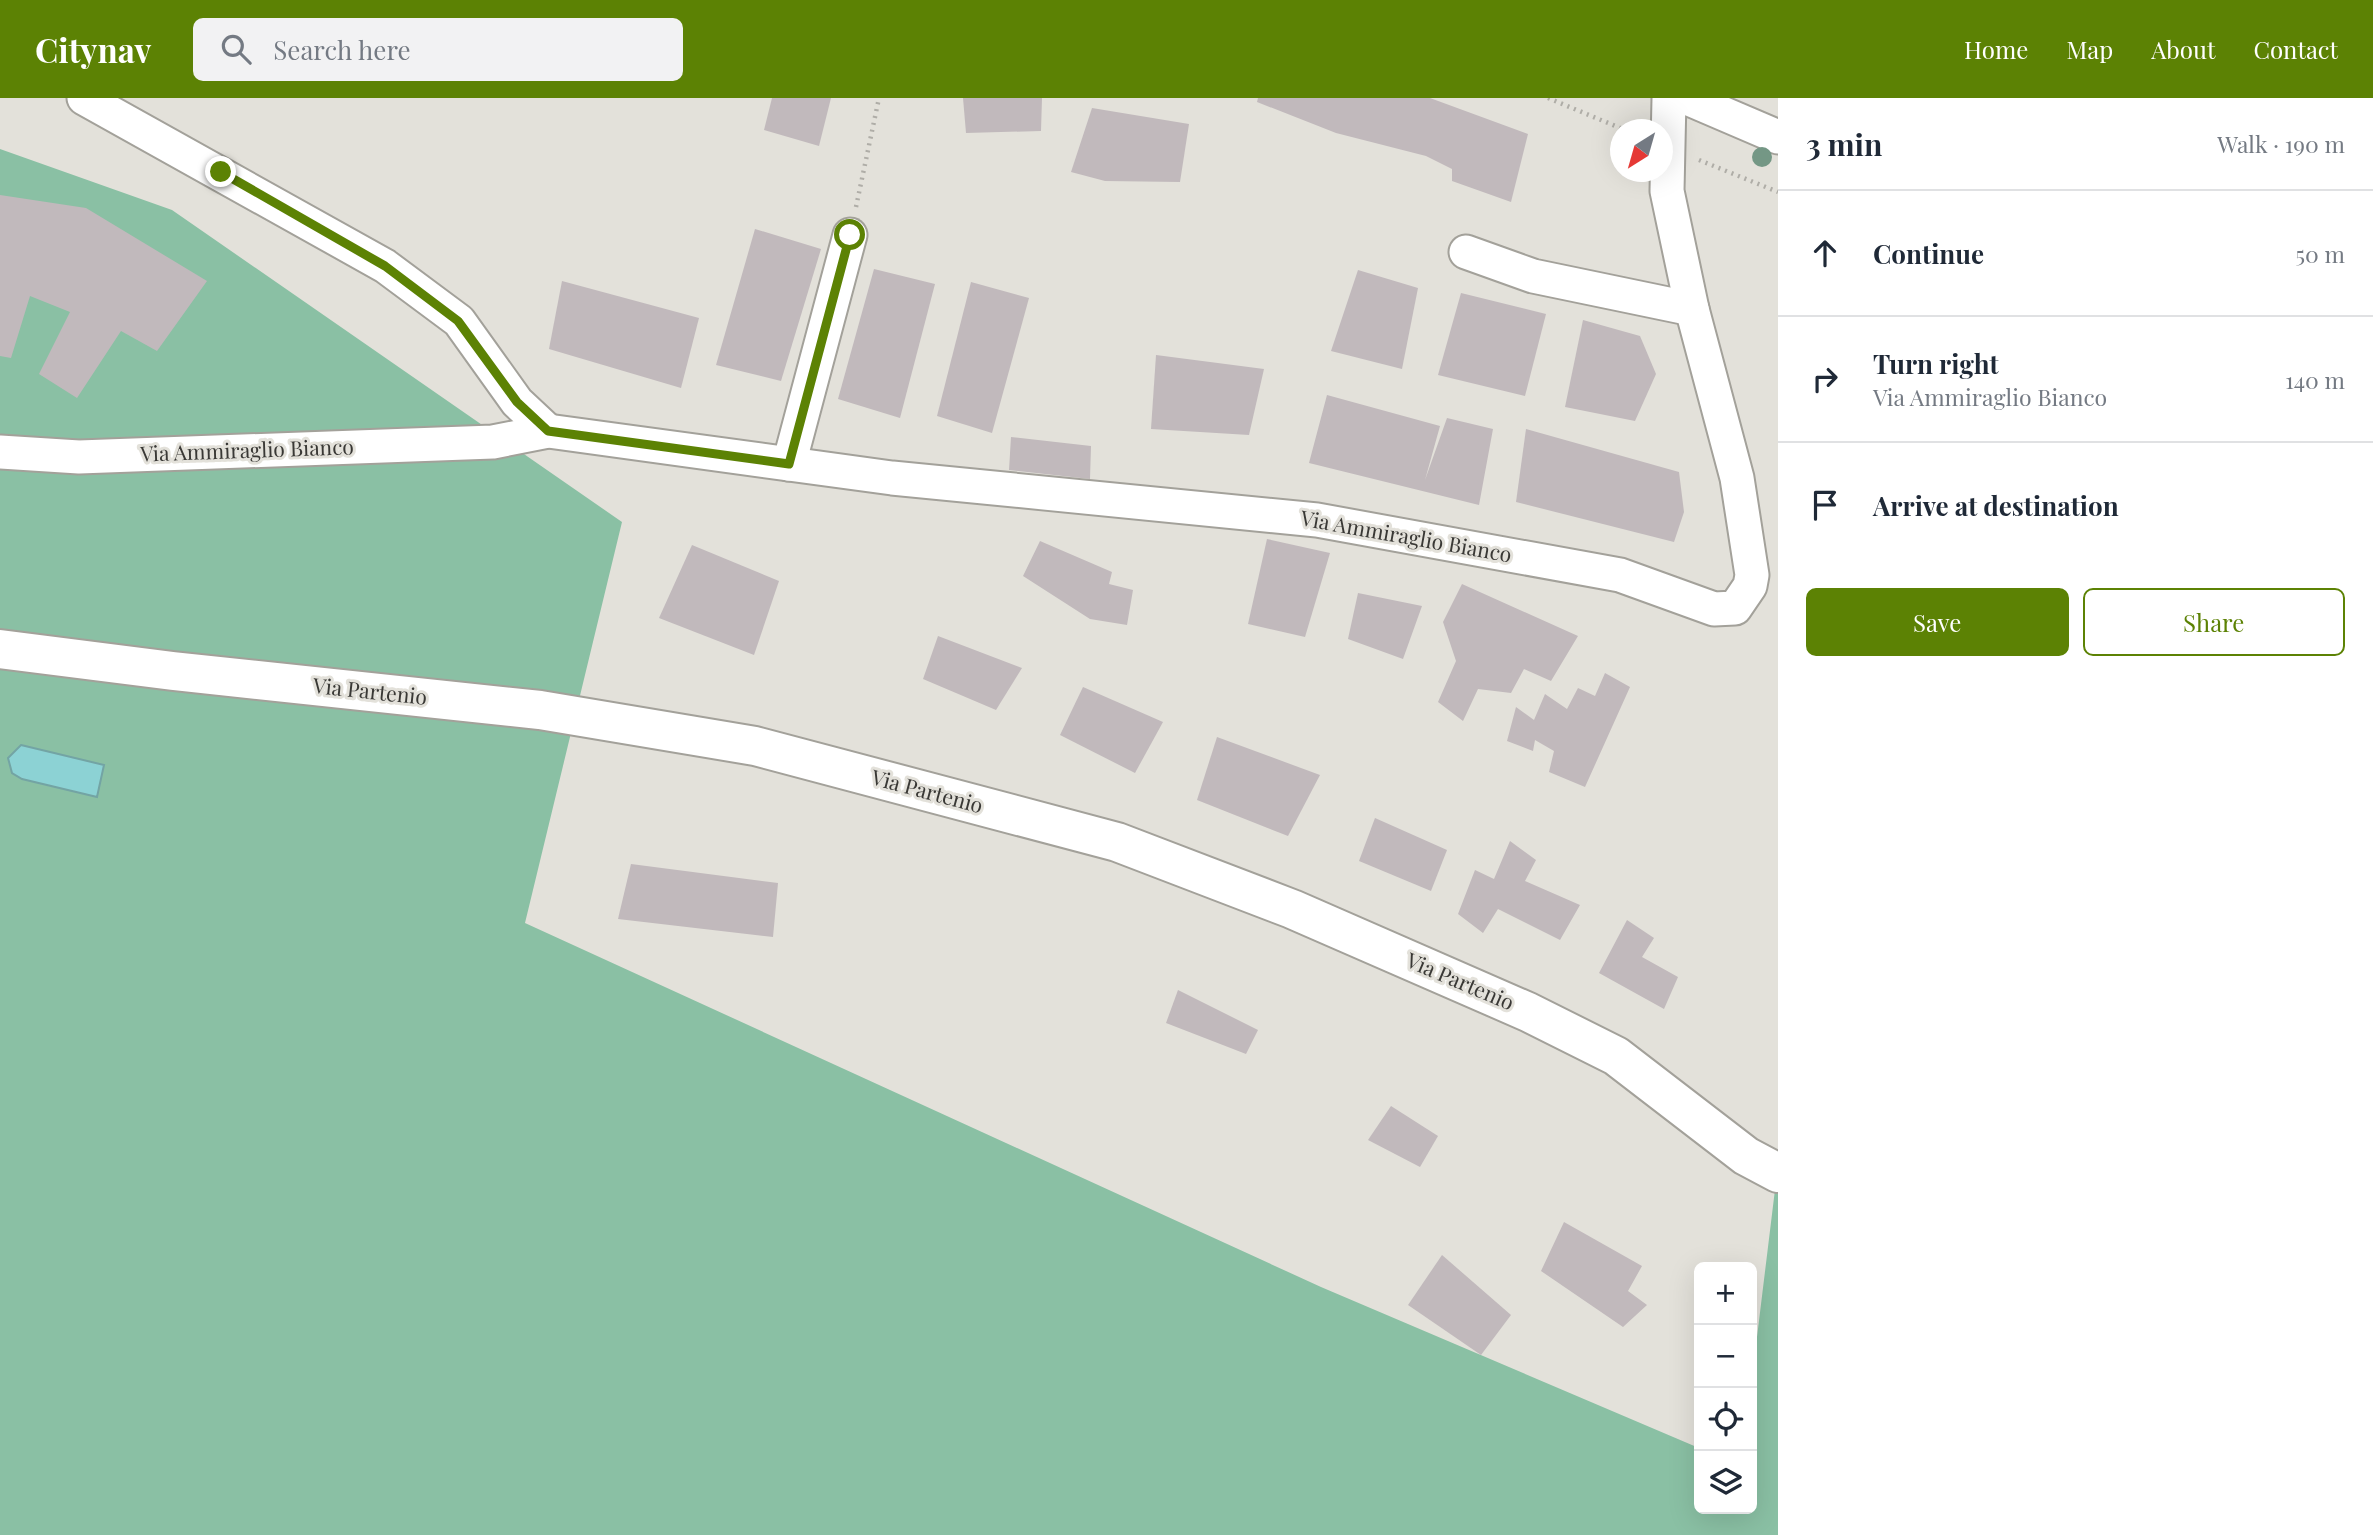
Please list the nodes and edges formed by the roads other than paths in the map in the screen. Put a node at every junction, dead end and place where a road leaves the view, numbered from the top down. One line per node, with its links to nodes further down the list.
1 (85, 98): 8 (street)
2 (1669, 98): 7 (street, Via Ammiraglio Bianco)
3 (1687, 98): 4 (street)
4 (1778, 137)
5 (850, 235): 12 (street)
6 (1466, 252): 7 (street)
7 (1692, 309): 12 (street, Via Ammiraglio Bianco)
8 (517, 402): 9 (street); 10 (street)
9 (548, 431): 10 (street, Via Ammiraglio Bianco); 12 (street, Via Ammiraglio Bianco)
10 (494, 442): 11 (street, Via Ammiraglio Bianco)
11 (0, 452)
12 (789, 464)
13 (0, 649): 14 (main road, Via Partenio)
14 (1778, 1173)

